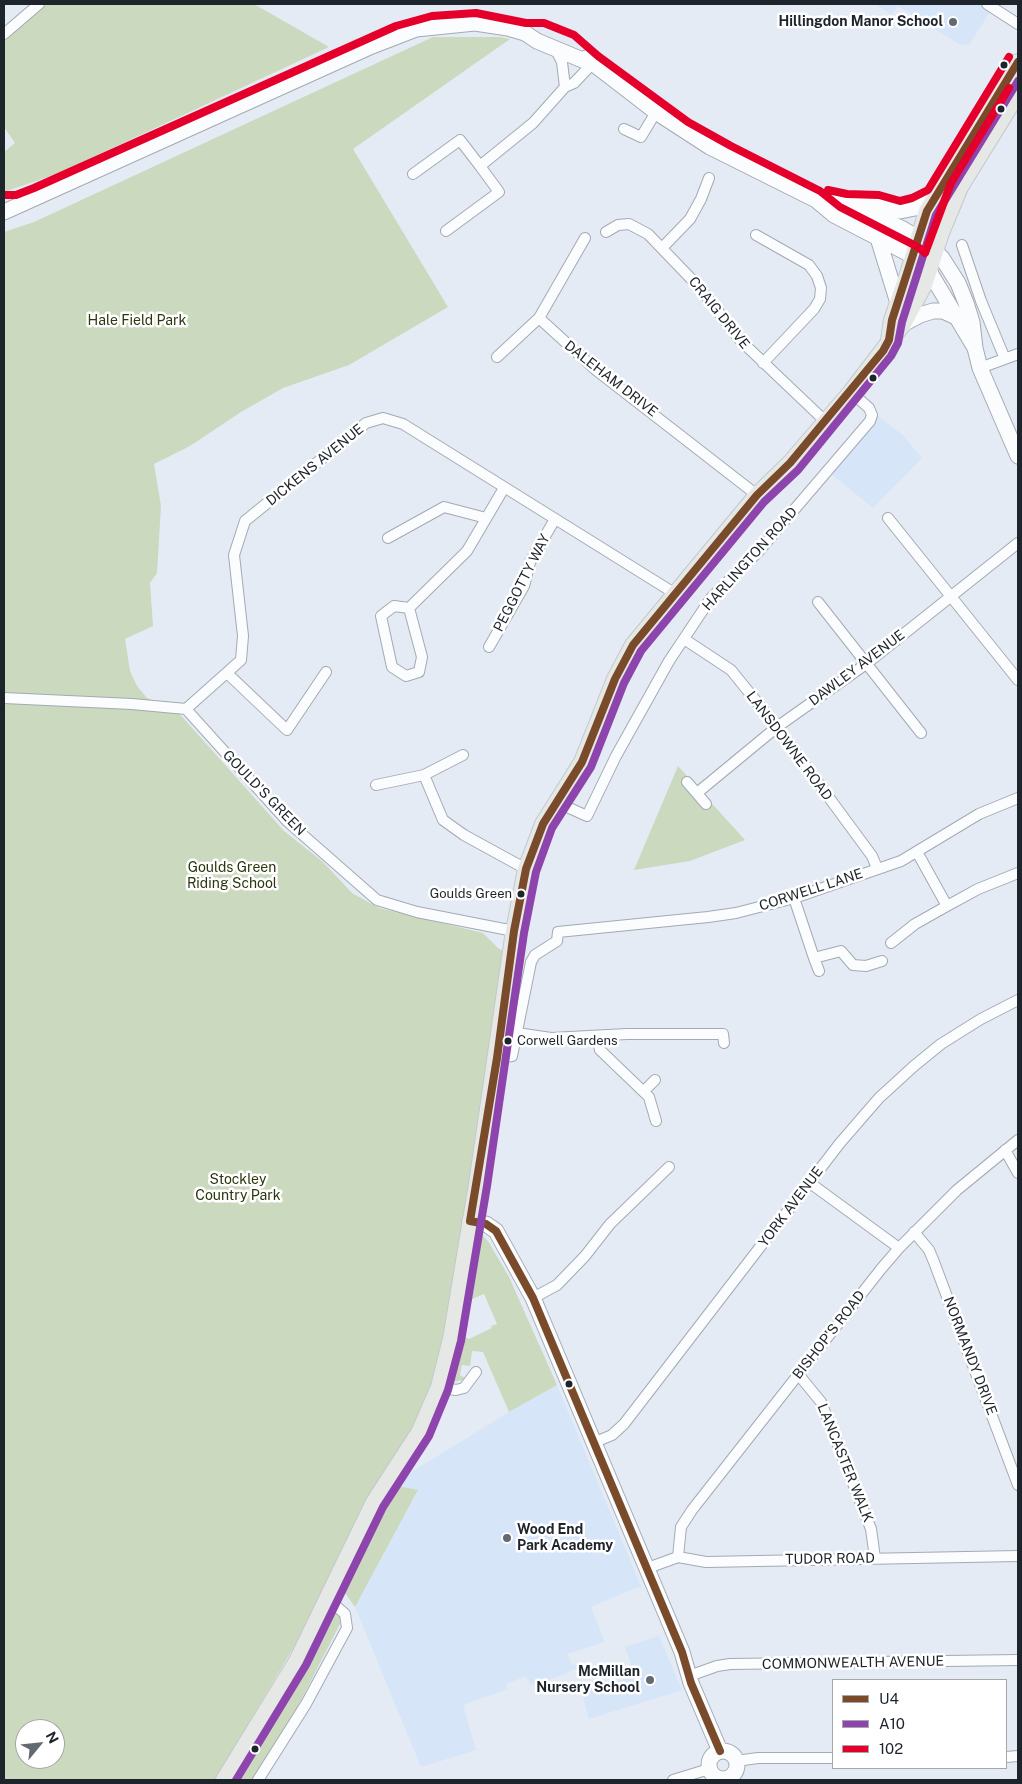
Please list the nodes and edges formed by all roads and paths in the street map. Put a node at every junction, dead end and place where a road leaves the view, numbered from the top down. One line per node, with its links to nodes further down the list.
1 (39, 4): 5 (street)
2 (987, 4): 3 (street)
3 (1018, 24)
4 (525, 33): 6 (main road); 8 (main road); 19 (main road)
5 (4, 34)
6 (555, 48): 8 (main road); 9 (street)
7 (1018, 62): 16 (main road)
8 (592, 64): 9 (street); 11 (main road)
9 (565, 87): 13 (street)
10 (1018, 93): 29 (main road)
11 (656, 112): 12 (street); 17 (main road)
12 (624, 129)
13 (480, 166): 14 (street); 21 (street)
14 (413, 174)
15 (709, 178): 28 (street)
16 (935, 196): 18 (main road); 24 (main road)
17 (816, 200): 18 (main road); 26 (main road)
18 (846, 204): 24 (main road)
19 (11, 205): 20 (main road)
20 (4, 212)
21 (446, 231)
22 (606, 232): 28 (street, CRAIG DRIVE)
23 (756, 235): 41 (street)
24 (918, 236): 29 (main road); 30 (main road)
25 (585, 238): 34 (street)
26 (878, 238): 30 (main road); 32 (main road)
27 (962, 246): 40 (street)
28 (662, 248): 41 (street, CRAIG DRIVE)
29 (935, 250): 31 (main road); 37 (main road)
30 (913, 256): 31 (main road); 32 (main road)
31 (929, 271): 33 (main road); 35 (main road)
32 (898, 303): 36 (main road)
33 (956, 317): 35 (main road); 37 (main road)
34 (540, 318): 39 (street); 47 (street, DALEHAM DRIVE)
35 (903, 324): 36 (main road)
36 (889, 340): 43 (main road)
37 (975, 348): 42 (main road)
38 (1018, 354): 40 (street)
39 (497, 357)
40 (1005, 359): 42 (street)
41 (763, 363): 44 (street, CRAIG DRIVE)
42 (980, 368): 45 (main road)
43 (851, 392): 44 (main road); 57 (street, HARLINGTON ROAD)
44 (825, 422): 47 (main road)
45 (1018, 456)
46 (504, 488): 48 (street); 50 (street, DICKENS AVENUE); 60 (street, DICKENS AVENUE)
47 (757, 495): 53 (main road)
48 (486, 518): 51 (street); 56 (street)
49 (888, 518): 54 (street)
50 (555, 520): 53 (street, DICKENS AVENUE); 58 (street, PEGGOTTY WAY)
51 (388, 538)
52 (1018, 543): 54 (street, DAWLEY AVENUE)
53 (674, 593): 73 (main road)
54 (951, 595): 59 (street, DAWLEY AVENUE); 62 (street)
55 (818, 602): 59 (street)
56 (409, 608): 56 (street)
57 (684, 639): 65 (street, LANSDOWNE ROAD); 73 (street, HARLINGTON ROAD)
58 (489, 647)
59 (866, 664): 65 (street, DAWLEY AVENUE); 66 (street)
60 (227, 672): 61 (street); 64 (street, DICKENS AVENUE)
61 (326, 672)
62 (1018, 680)
63 (4, 698): 64 (street)
64 (186, 709): 81 (street, GOULD'S GREEN)
65 (777, 727): 71 (street, DAWLEY AVENUE); 76 (street, LANSDOWNE ROAD)
66 (921, 733)
67 (464, 755): 68 (street)
68 (424, 775): 70 (street); 77 (street)
69 (687, 782): 71 (street)
70 (376, 785)
71 (697, 793): 74 (street)
72 (1018, 798): 75 (street, CORWELL LANE)
73 (556, 802): 77 (main road)
74 (706, 804)
75 (917, 852): 76 (street, CORWELL LANE); 80 (street)
76 (877, 868): 79 (street, CORWELL LANE)
77 (526, 869): 81 (main road)
78 (1018, 873): 80 (street)
79 (794, 898): 83 (street); 87 (street, CORWELL LANE)
80 (947, 906): 82 (street)
81 (514, 931): 90 (main road)
82 (891, 943)
83 (814, 958): 84 (street); 85 (street)
84 (882, 961)
85 (819, 971)
86 (1018, 1000): 98 (street, YORK AVENUE)
87 (517, 1033): 88 (street); 90 (street)
88 (596, 1036): 89 (street); 92 (street)
89 (724, 1042)
90 (497, 1058): 99 (main road)
91 (655, 1080): 92 (street)
92 (644, 1091): 93 (street)
93 (656, 1121)
94 (1018, 1140): 95 (street, BISHOP'S ROAD)
95 (1004, 1150): 97 (street); 100 (street, BISHOP'S ROAD)
96 (669, 1167): 102 (street)
97 (1018, 1173)
98 (810, 1183): 101 (street); 106 (street, YORK AVENUE)
99 (470, 1221): 102 (main road); 105 (main road)
100 (914, 1232): 101 (street, BISHOP'S ROAD); 107 (street, NORMANDY DRIVE)
101 (899, 1248): 104 (street, BISHOP'S ROAD)
102 (533, 1298): 106 (main road)
103 (476, 1372): 105 (street)
104 (798, 1374): 109 (street, BISHOP'S ROAD); 110 (street, LANCASTER WALK)
105 (439, 1387): 112 (main road)
106 (593, 1443): 111 (main road)
107 (1018, 1485)
108 (1018, 1556): 110 (street, TUDOR ROAD)
109 (678, 1557): 110 (street, TUDOR ROAD); 111 (street)
110 (875, 1558)
111 (645, 1569): 114 (main road)
112 (327, 1598): 120 (main road); 121 (street)
113 (1018, 1660): 114 (street, COMMONWEALTH AVENUE)
114 (689, 1676): 115 (main road)
115 (720, 1751): 117 (main road); 118 (main road)
116 (832, 1758): 117 (street)
117 (736, 1761): 119 (main road)
118 (709, 1769): 119 (main road); 122 (street)
119 (730, 1779)
120 (224, 1780)
121 (258, 1780)
122 (673, 1780)

